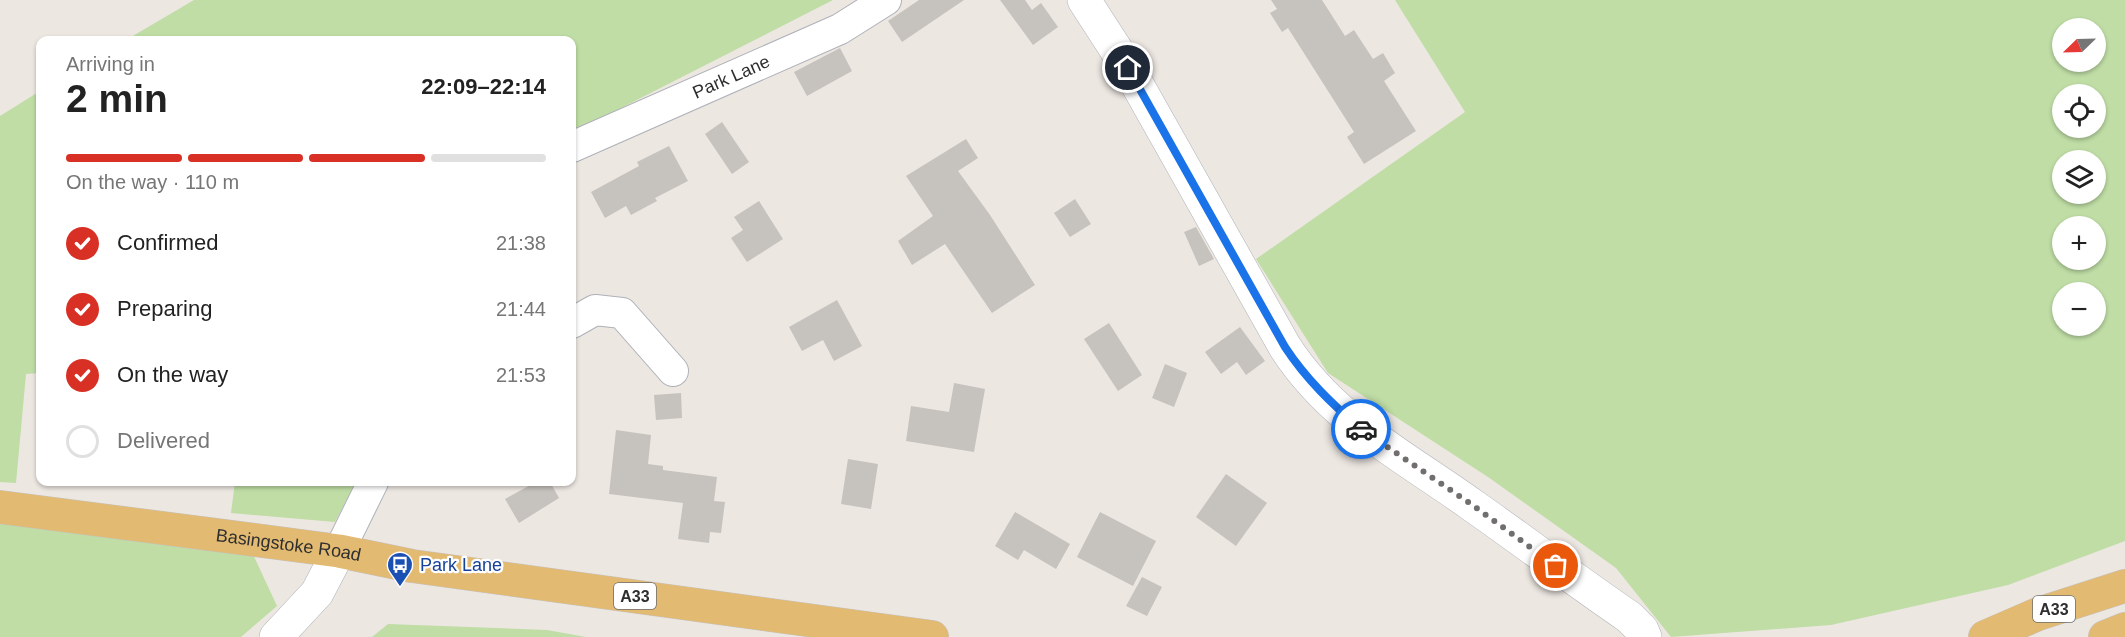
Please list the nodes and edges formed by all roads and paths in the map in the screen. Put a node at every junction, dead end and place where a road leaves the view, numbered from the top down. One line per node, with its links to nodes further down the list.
1 (886, 0): 3 (street, Park Lane)
2 (1084, 0): 13 (main road)
3 (576, 145)
4 (576, 321): 5 (street)
5 (673, 371)
6 (371, 486): 8 (street)
7 (0, 507): 8 (main road, Basingstoke Road / A33)
8 (339, 551): 11 (main road); 12 (main road, Basingstoke Road / A33)
9 (2125, 586): 14 (main road, A33)
10 (2125, 629): 15 (main road)
11 (276, 637)
12 (932, 637)
13 (1645, 637)
14 (1985, 637)
15 (2105, 637)

